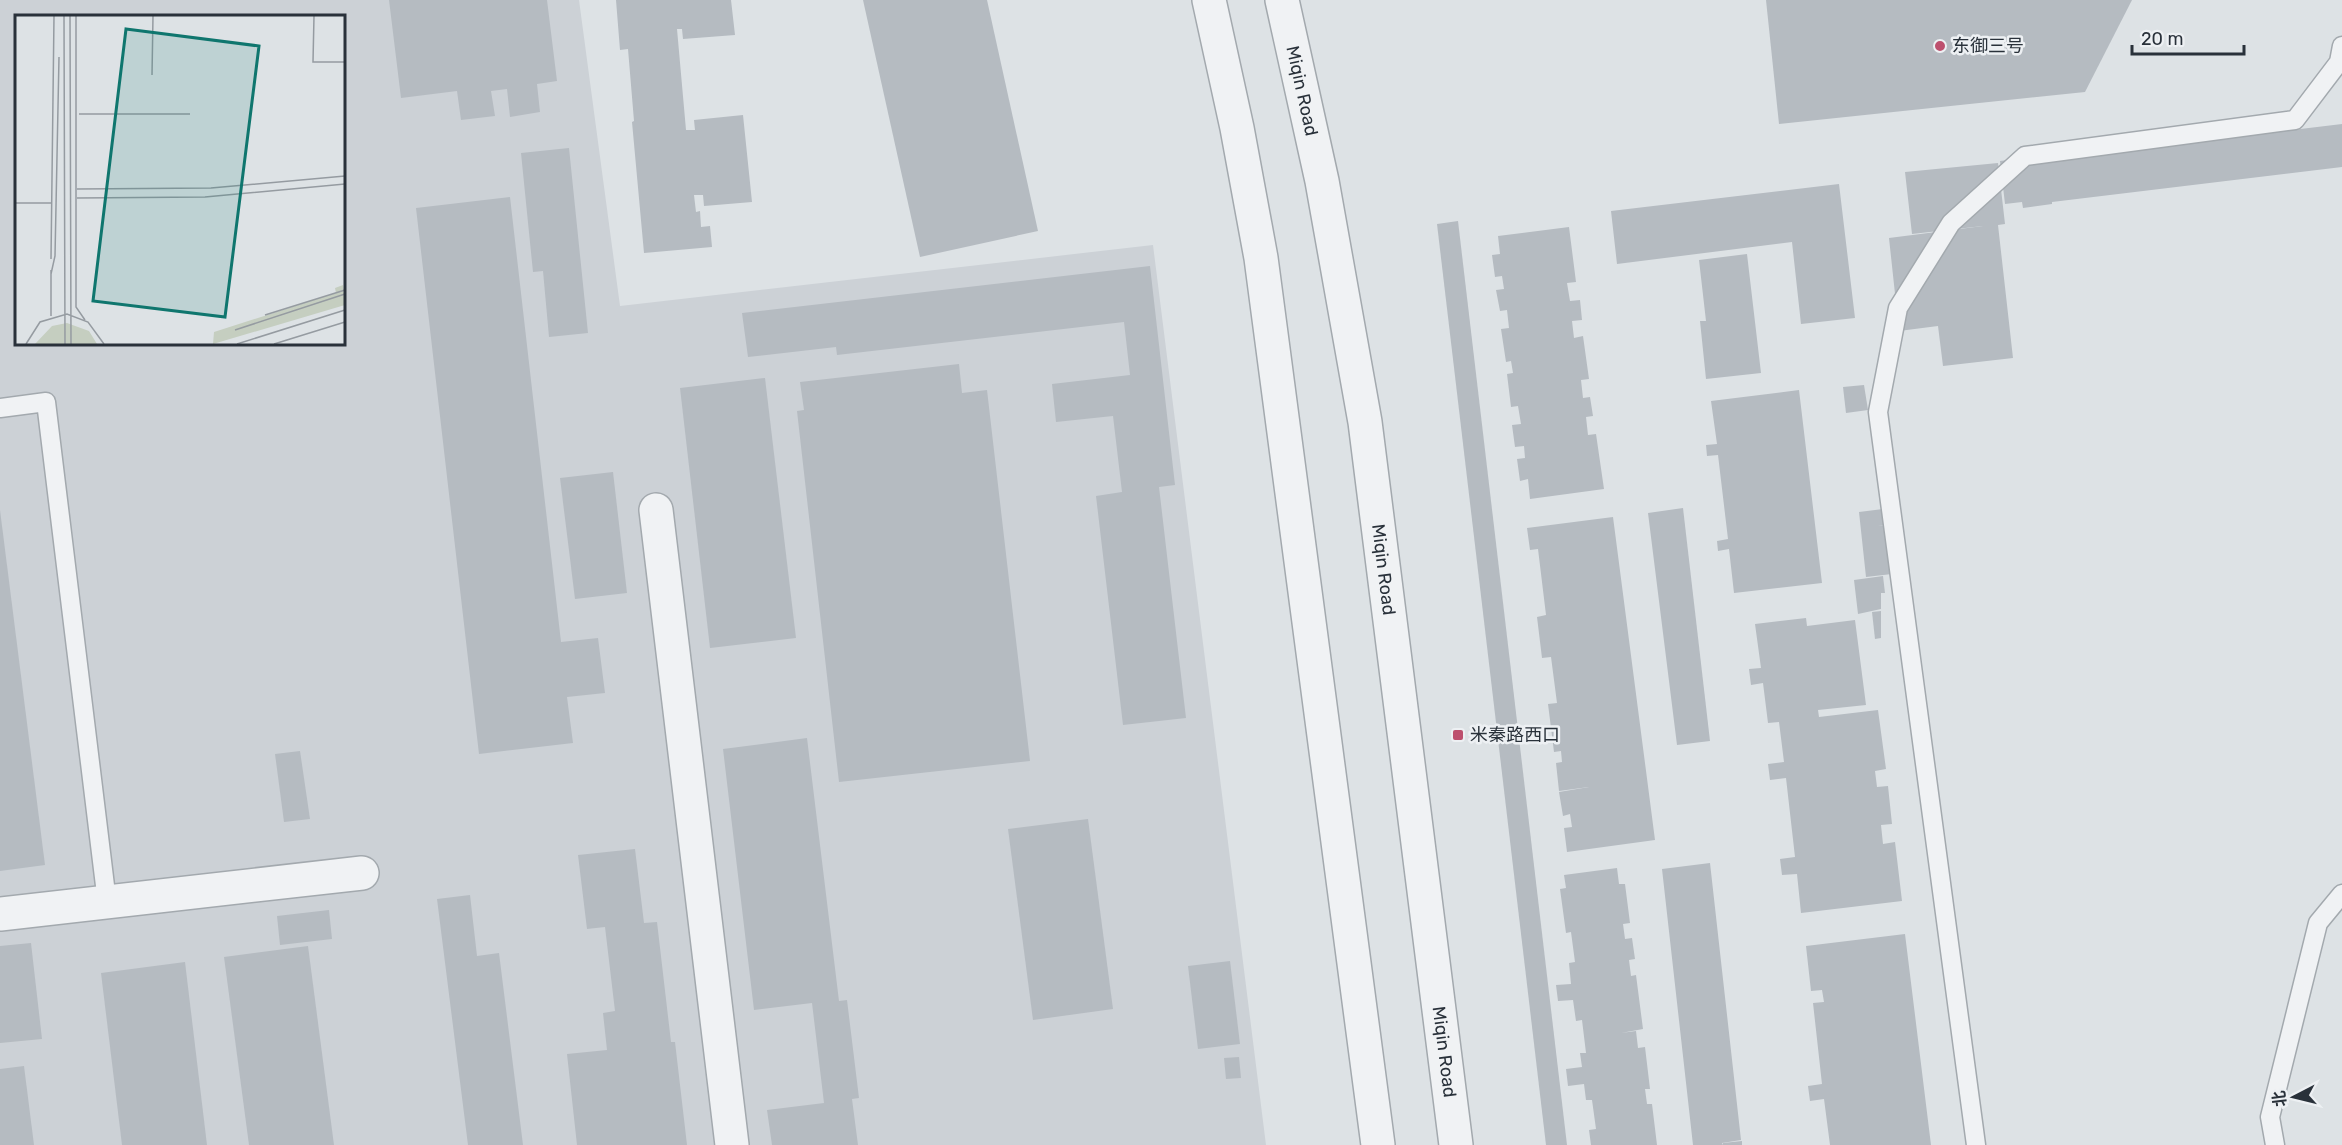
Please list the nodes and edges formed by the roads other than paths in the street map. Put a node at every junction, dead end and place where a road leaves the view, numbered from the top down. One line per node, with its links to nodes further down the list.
1 (1209, 0): 11 (street)
2 (1282, 0): 12 (street, Miqin Road)
3 (2342, 46): 13 (lane)
4 (0, 408): 8 (lane)
5 (656, 510): 10 (street)
6 (362, 873): 8 (street)
7 (2342, 894): 14 (lane)
8 (107, 902): 9 (street)
9 (0, 914)
10 (732, 1145)
11 (1377, 1145)
12 (1456, 1145)
13 (1976, 1145)
14 (2275, 1145)

